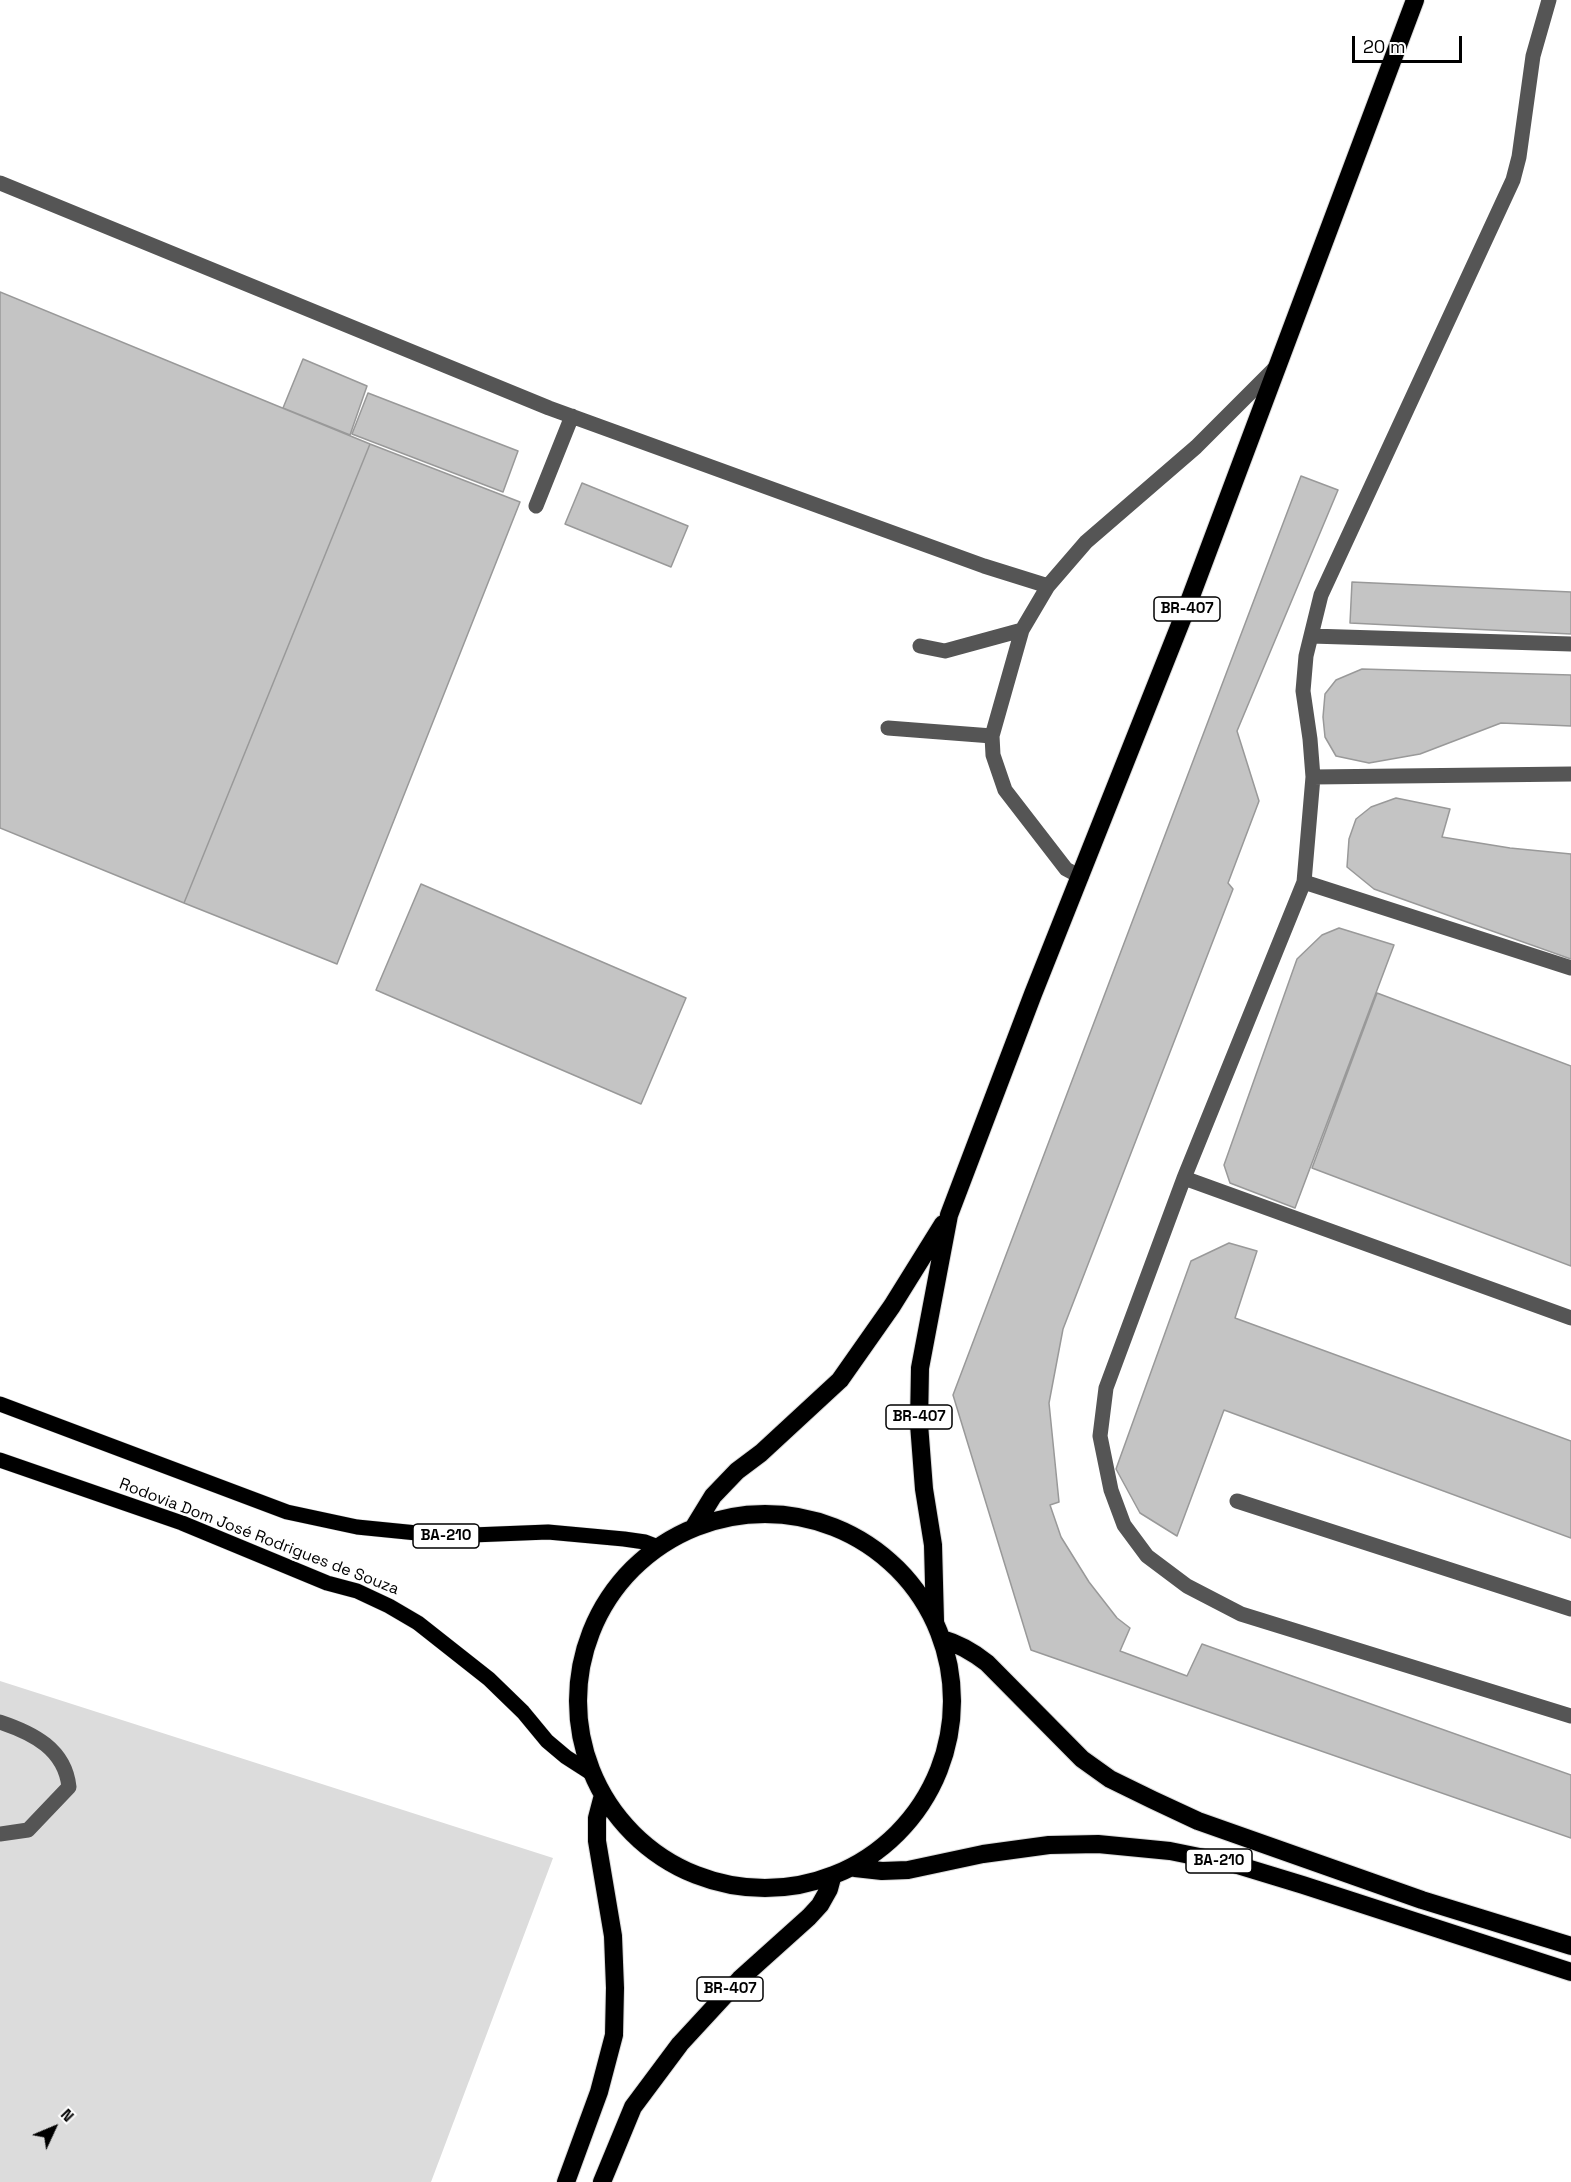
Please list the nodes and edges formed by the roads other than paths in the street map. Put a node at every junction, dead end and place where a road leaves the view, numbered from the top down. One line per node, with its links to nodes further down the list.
1 (1415, 0): 4 (highway, BR-407)
2 (1549, 0): 9 (lane)
3 (0, 183): 5 (lane)
4 (1276, 368): 7 (lane); 16 (highway, BR-407)
5 (572, 416): 6 (lane); 7 (lane)
6 (536, 506)
7 (1048, 586): 8 (lane)
8 (1022, 630): 11 (lane); 13 (lane)
9 (1311, 636): 10 (lane); 15 (lane)
10 (1571, 644)
11 (920, 646)
12 (888, 728): 13 (lane)
13 (992, 736): 16 (lane)
14 (1571, 774): 15 (lane)
15 (1313, 777): 17 (lane)
16 (1081, 877): 20 (highway, BR-407)
17 (1304, 882): 18 (lane); 19 (lane)
18 (1571, 968)
19 (1184, 1178): 21 (lane); 30 (lane)
20 (949, 1215): 25 (highway, BR-407); 28 (highway, BR-407)
21 (1571, 1317)
22 (0, 1404): 26 (main road, Rodovia Dom José Rodrigues de Souza / BA-210)
23 (0, 1461): 32 (main road, Rodovia Dom José Rodrigues de Souza)
24 (1237, 1501): 27 (lane)
25 (694, 1527): 26 (highway, BA-210); 28 (highway, BA-210)
26 (658, 1546): 32 (highway, BA-210)
27 (1571, 1609)
28 (935, 1621): 29 (highway, BA-210)
29 (942, 1639): 35 (highway, BA-210); 37 (highway, BA-210)
30 (1571, 1716)
31 (0, 1722): 34 (lane)
32 (594, 1775): 33 (highway, BA-210)
33 (603, 1795): 36 (highway, BA-210); 39 (highway)
34 (0, 1834)
35 (855, 1868): 36 (highway, BA-210); 38 (highway, BA-210)
36 (832, 1878): 40 (highway, BR-407)
37 (1571, 1946)
38 (1571, 1972)
39 (566, 2182)
40 (602, 2182)

